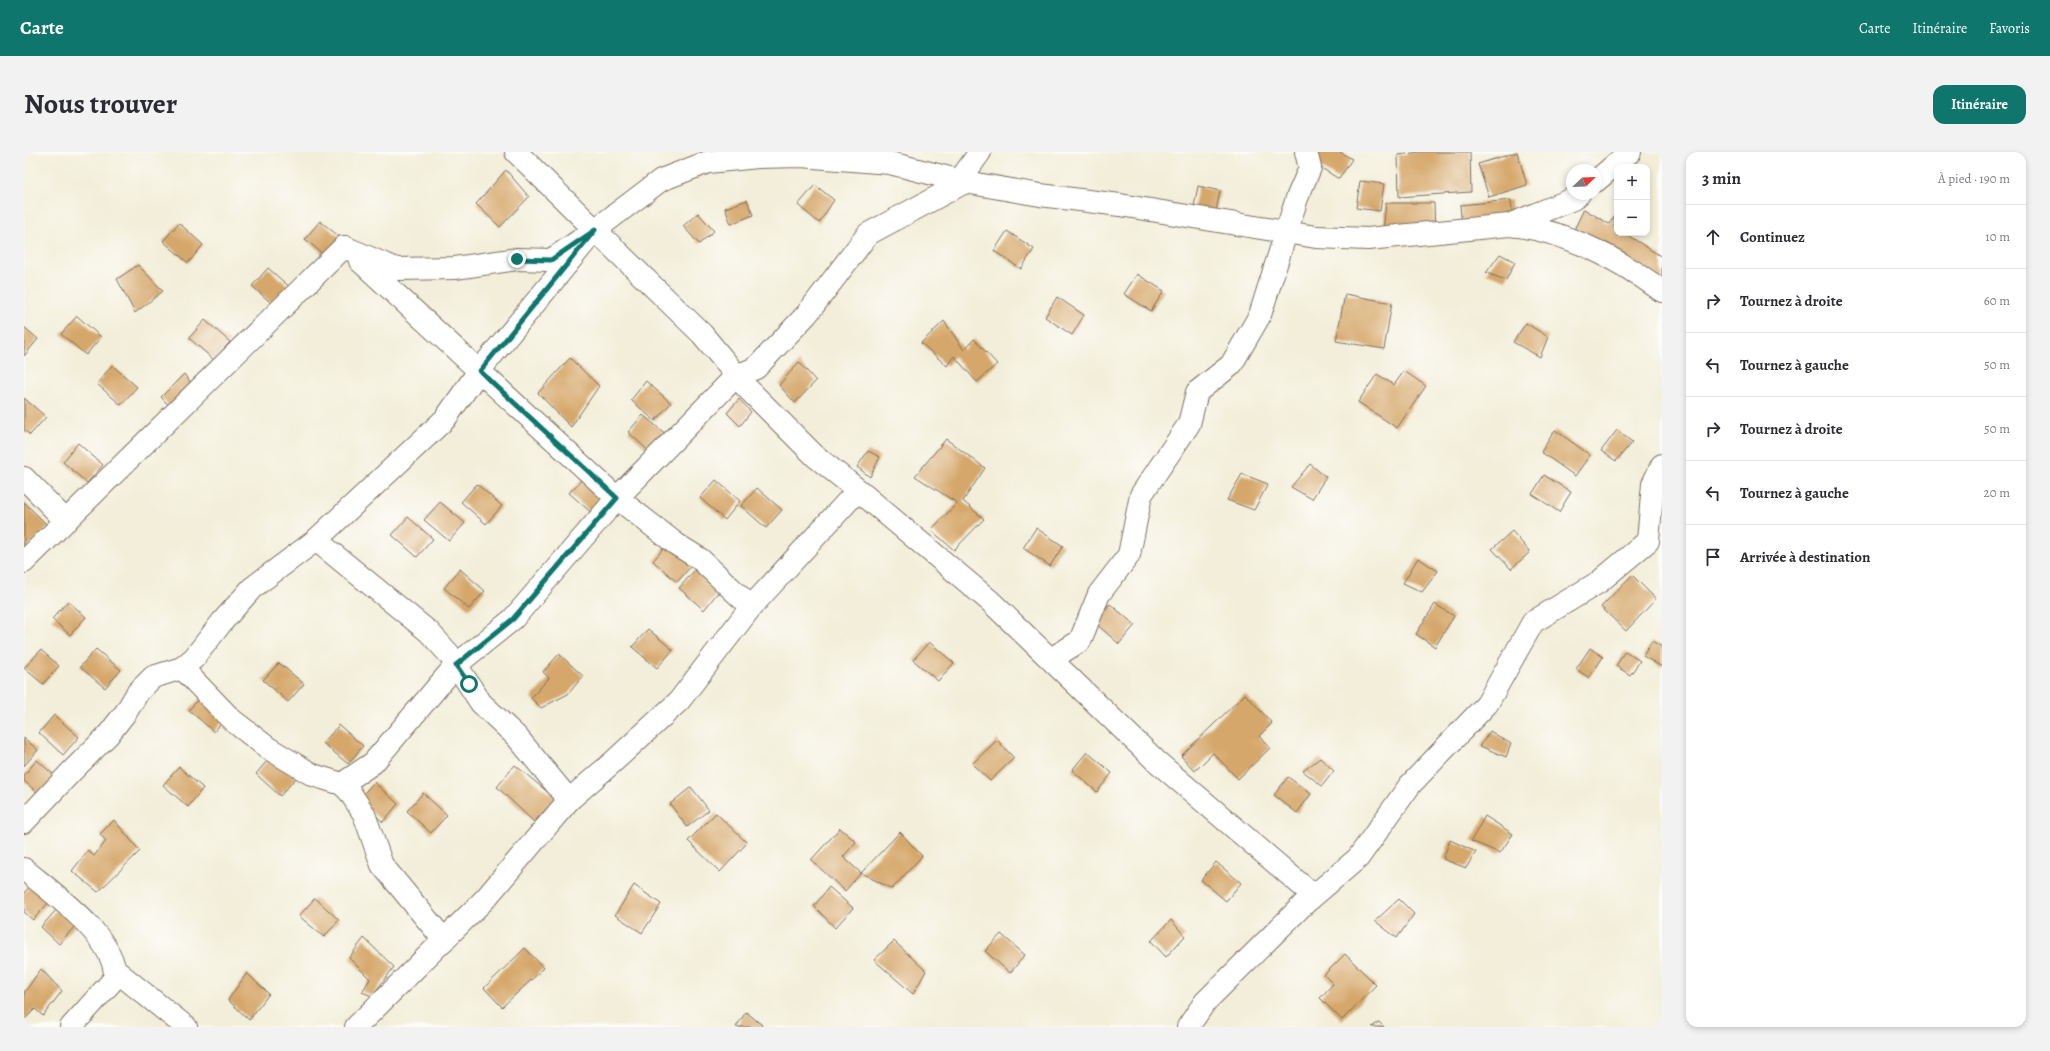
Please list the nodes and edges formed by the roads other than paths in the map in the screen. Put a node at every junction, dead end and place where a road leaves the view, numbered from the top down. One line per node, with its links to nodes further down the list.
1 (516, 152): 9 (street)
2 (980, 152): 6 (street)
3 (1306, 152): 10 (street)
4 (1630, 152): 5 (street)
5 (1602, 176)
6 (963, 181): 9 (street); 10 (street); 14 (street)
7 (1570, 200): 8 (street)
8 (1509, 225): 10 (street); 12 (street)
9 (595, 230): 11 (street); 13 (street); 14 (street)
10 (1287, 233): 23 (street)
11 (344, 247): 13 (street); 19 (street)
12 (1662, 291)
13 (480, 371): 18 (street); 20 (street)
14 (736, 376): 17 (street); 18 (street)
15 (1662, 465): 30 (street)
16 (24, 478): 19 (street)
17 (858, 490): 22 (street); 23 (street)
18 (617, 498): 22 (street); 24 (street)
19 (66, 521): 21 (street)
20 (316, 540): 24 (street); 25 (street)
21 (24, 562)
22 (750, 607): 27 (street)
23 (1051, 659): 30 (street)
24 (456, 665): 26 (street); 27 (street)
25 (182, 668): 26 (street); 28 (street)
26 (342, 784): 31 (street)
27 (569, 800): 31 (street)
28 (24, 822)
29 (24, 869): 32 (street)
30 (1301, 907): 36 (street)
31 (444, 940): 35 (street)
32 (115, 970): 33 (street); 34 (street)
33 (71, 1027)
34 (186, 1027)
35 (356, 1027)
36 (1188, 1027)

